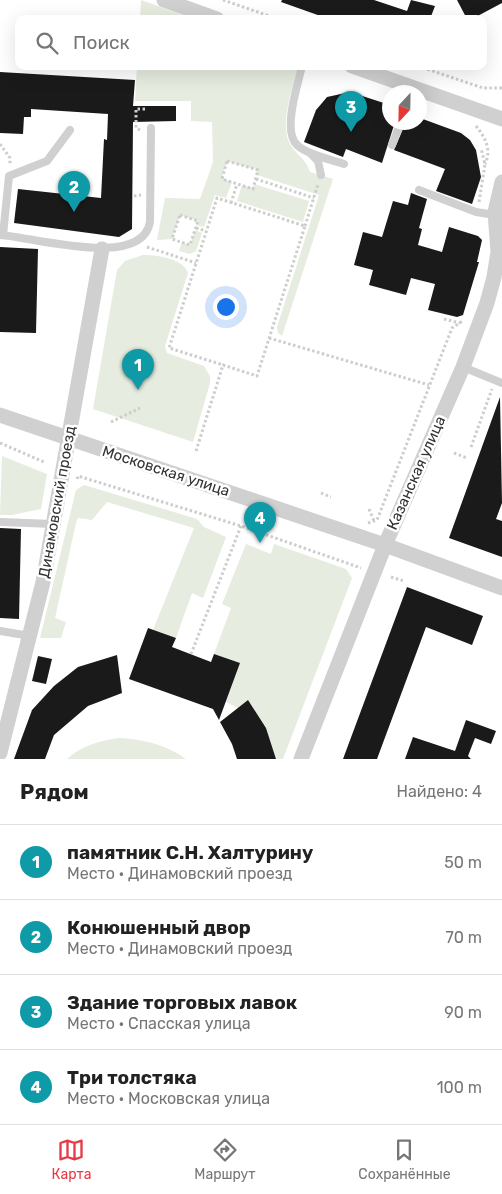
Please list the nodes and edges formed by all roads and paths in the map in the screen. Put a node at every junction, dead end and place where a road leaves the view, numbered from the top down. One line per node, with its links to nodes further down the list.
1 (164, 0): 3 (street)
2 (223, 0): 4 (path)
3 (206, 15)
4 (266, 15)
5 (301, 70): 19 (lane)
6 (362, 70): 8 (street)
7 (430, 70): 9 (path)
8 (400, 85)
9 (502, 88)
10 (427, 95): 11 (street)
11 (502, 119)
12 (474, 122): 21 (path)
13 (151, 128): 39 (lane)
14 (70, 130): 23 (lane)
15 (398, 130): 17 (lane)
16 (0, 144): 23 (path)
17 (392, 145)
18 (481, 148): 21 (path)
19 (308, 150): 20 (lane); 22 (lane)
20 (344, 164)
21 (485, 164): 33 (path)
22 (321, 175)
23 (10, 176): 38 (lane)
24 (256, 179): 26 (path); 26 (path); 31 (path)
25 (502, 182): 34 (street, Казанская улица)
26 (237, 184): 32 (path)
27 (419, 190): 33 (lane)
28 (316, 193): 31 (path)
29 (140, 195): 30 (path)
30 (134, 196)
31 (314, 198): 35 (path)
32 (231, 203): 35 (path); 37 (path)
33 (476, 212): 34 (lane)
34 (496, 215): 47 (street, Казанская улица)
35 (305, 226): 45 (path)
36 (196, 228): 36 (path); 37 (path)
37 (206, 231): 41 (path)
38 (2, 235): 40 (lane)
39 (133, 243): 40 (lane); 41 (path)
40 (102, 249): 54 (street, Динамовский проезд)
41 (196, 262): 46 (path)
42 (468, 317): 44 (path)
43 (444, 319): 44 (path)
44 (461, 323): 49 (path)
45 (270, 338): 46 (path); 49 (path)
46 (223, 365): 57 (path)
47 (463, 367): 48 (lane); 68 (street, Казанская улица)
48 (502, 383)
49 (430, 385): 64 (path)
50 (492, 389): 56 (path)
51 (140, 408): 53 (path)
52 (0, 415): 54 (street, Московская улица)
53 (111, 422)
54 (68, 439): 66 (street, Динамовский проезд); 68 (street, Московская улица)
55 (0, 443): 60 (path)
56 (471, 447)
57 (196, 451)
58 (454, 453): 59 (path)
59 (467, 458)
60 (44, 462)
61 (78, 476): 67 (path)
62 (321, 493): 63 (path)
63 (331, 497)
64 (369, 509)
65 (0, 522): 66 (lane)
66 (53, 524): 74 (street, Динамовский проезд)
67 (241, 526): 69 (path); 75 (path)
68 (385, 545): 72 (street, Московская улица); 77 (street, Казанская улица)
69 (361, 568)
70 (391, 577): 71 (path)
71 (404, 581)
72 (502, 588)
73 (0, 631): 74 (lane)
74 (30, 636): 76 (street, Динамовский проезд)
75 (191, 654)
76 (0, 753)
77 (306, 758)

